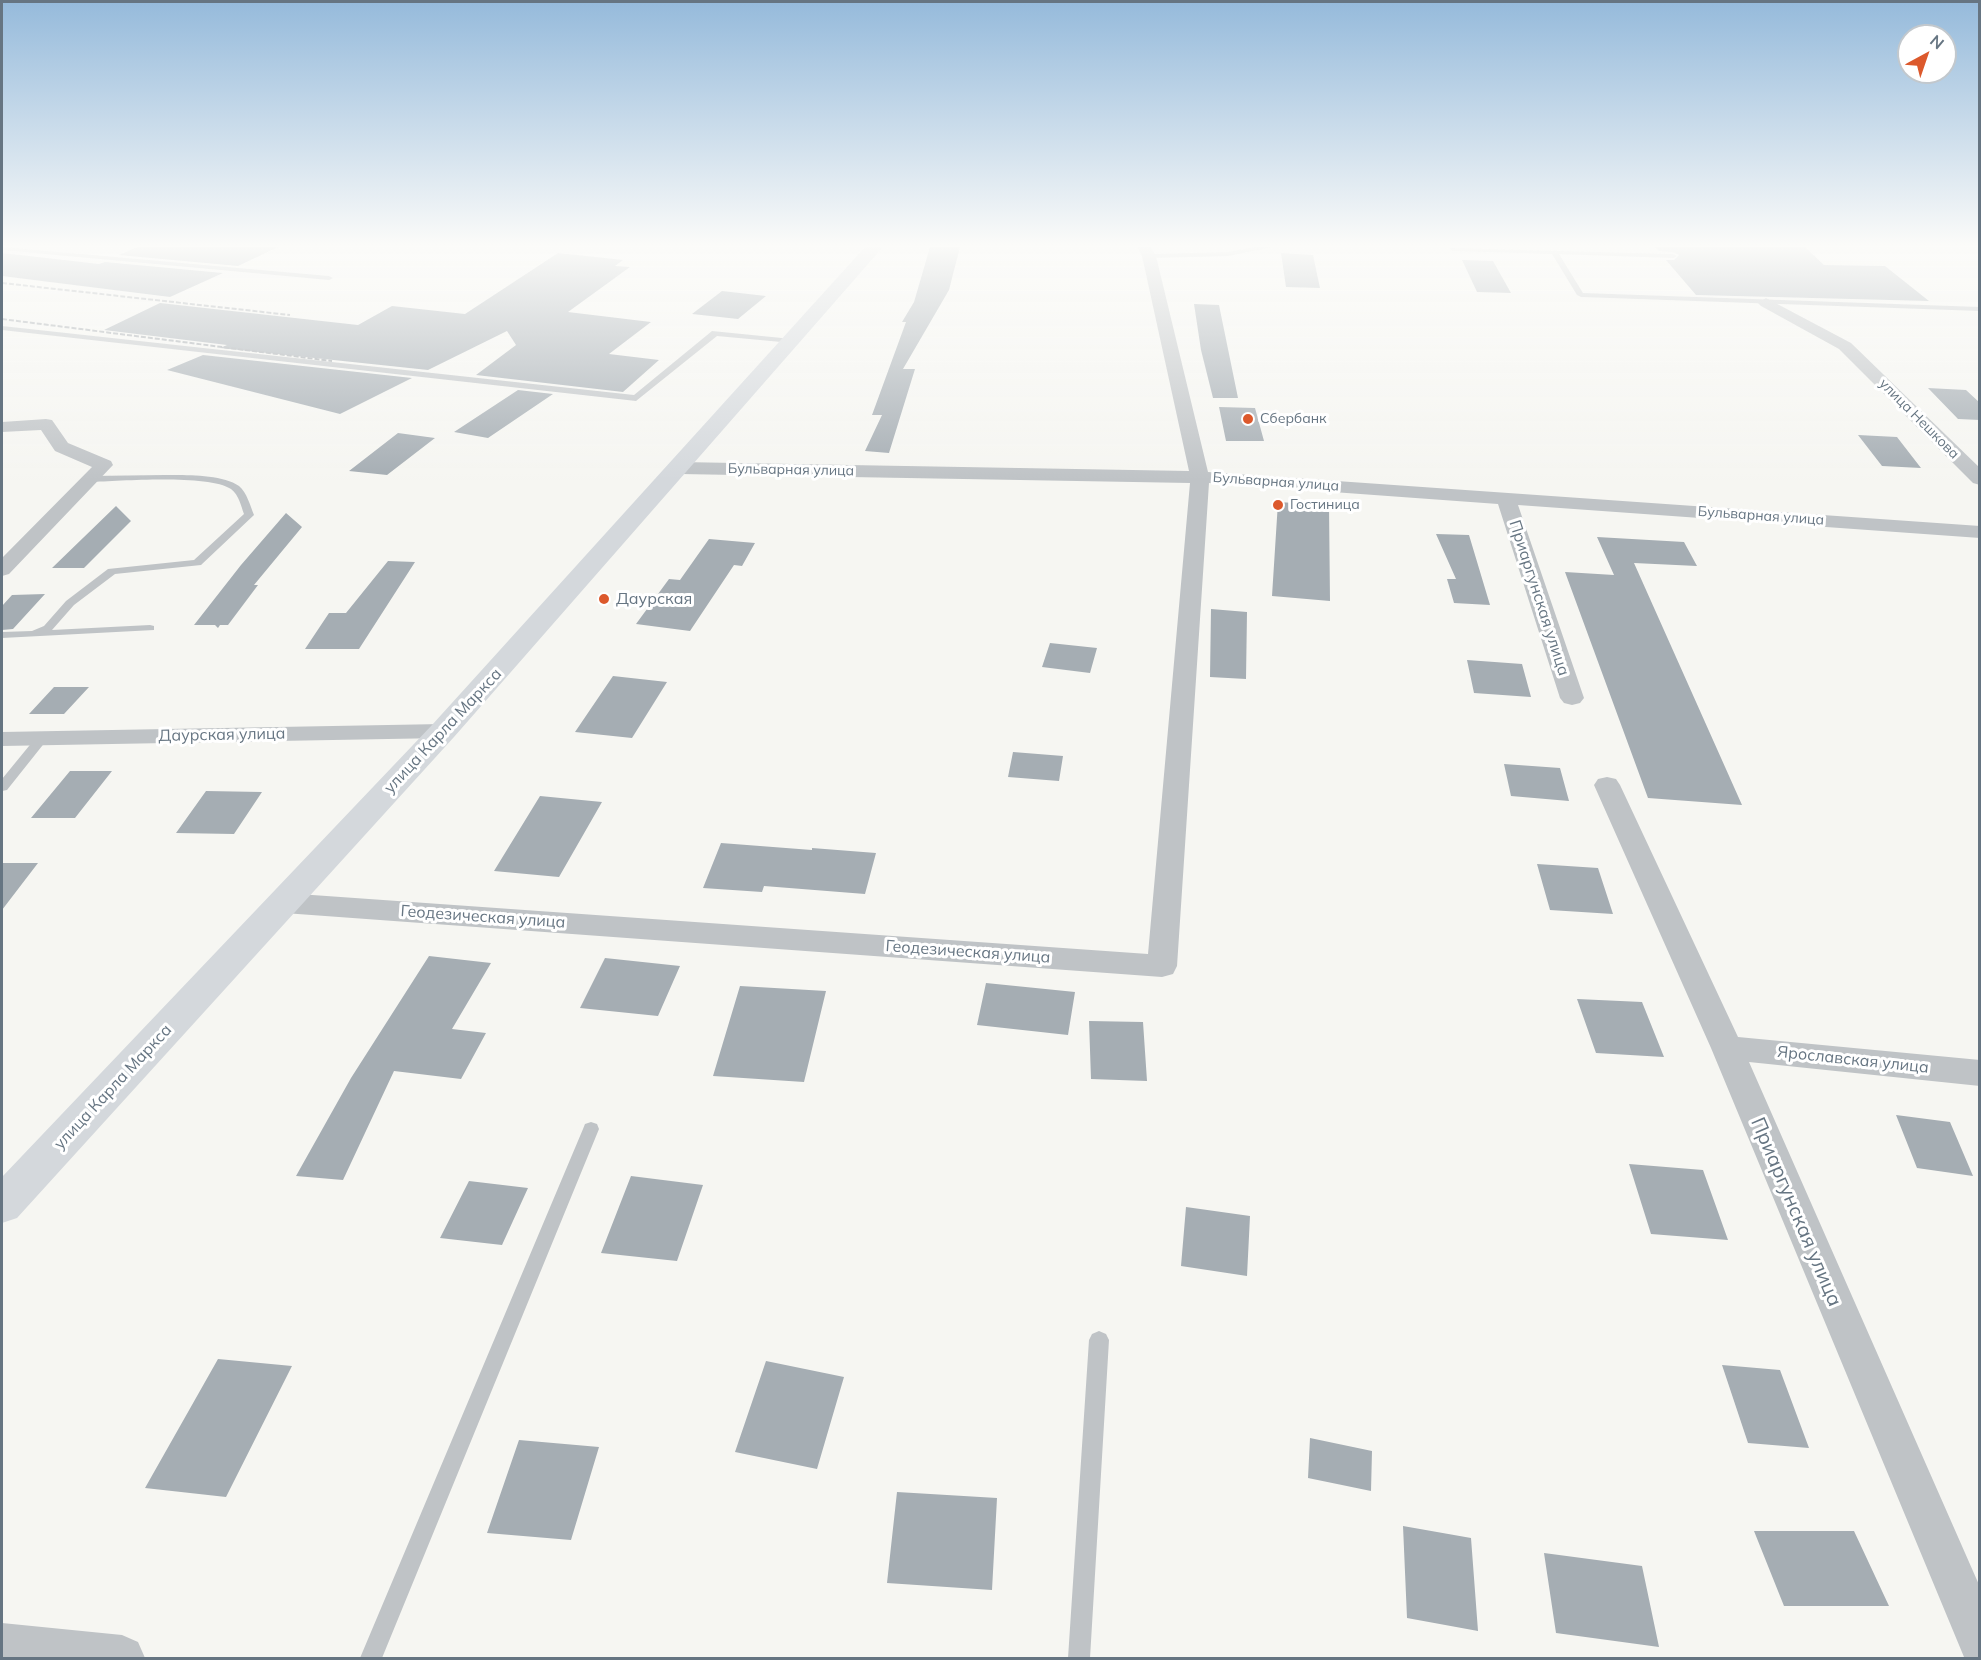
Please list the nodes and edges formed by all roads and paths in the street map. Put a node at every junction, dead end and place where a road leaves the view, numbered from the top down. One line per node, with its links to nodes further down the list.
1 (807, 324): 5 (highway, улица Карла Маркса)
2 (1164, 324): 8 (street)
3 (1805, 324): 10 (street, улица Нешкова)
4 (2, 328): 5 (lane)
5 (792, 341): 7 (highway, улица Карла Маркса)
6 (2, 427): 9 (street)
7 (680, 468): 8 (street, Бульварная улица); 18 (highway, улица Карла Маркса)
8 (1200, 477): 11 (street, Бульварная улица); 23 (street, Геодезическая улица)
9 (90, 479): 13 (street); 16 (lane)
10 (1980, 479)
11 (1506, 499): 12 (street, Бульварная улица); 17 (street, Приаргунская улица)
12 (1980, 532)
13 (2, 570)
14 (150, 628): 16 (lane)
15 (2, 634): 16 (lane)
16 (34, 634)
17 (1572, 698)
18 (443, 731): 20 (street, Даурская улица); 23 (highway, улица Карла Маркса)
19 (2, 738): 20 (street, Даурская улица)
20 (42, 738): 22 (lane)
21 (1607, 785): 24 (street, Приаргунская улица)
22 (2, 788)
23 (284, 903): 27 (highway, улица Карла Маркса)
24 (1727, 1048): 25 (street, Ярославская улица); 29 (street, Приаргунская улица)
25 (1980, 1073)
26 (591, 1129): 32 (lane)
27 (2, 1205)
28 (1099, 1340): 33 (lane)
29 (1980, 1641)
30 (2, 1646): 31 (street)
31 (122, 1659)
32 (371, 1659)
33 (1079, 1659)

